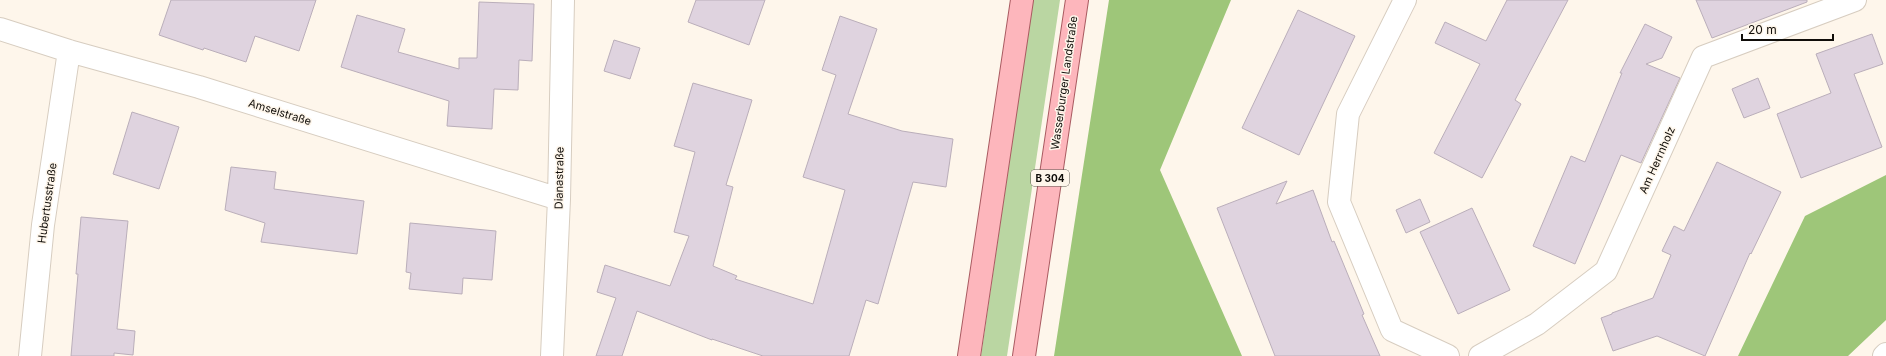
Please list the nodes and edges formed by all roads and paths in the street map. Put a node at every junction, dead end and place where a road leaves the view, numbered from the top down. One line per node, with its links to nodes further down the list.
1 (563, 0): 8 (street, Dianastraße)
2 (1022, 0): 11 (main road)
3 (1077, 0): 12 (main road, Wasserburger Landstraße / B 304)
4 (1405, 0): 13 (street)
5 (1855, 0): 14 (street, Am Herrnholz)
6 (0, 29): 7 (street, Amselstraße)
7 (69, 51): 8 (street, Amselstraße); 9 (street, Hubertusstraße)
8 (559, 199): 10 (street, Dianastraße)
9 (30, 356)
10 (552, 356)
11 (969, 356)
12 (1024, 356)
13 (1448, 356)
14 (1480, 356)

